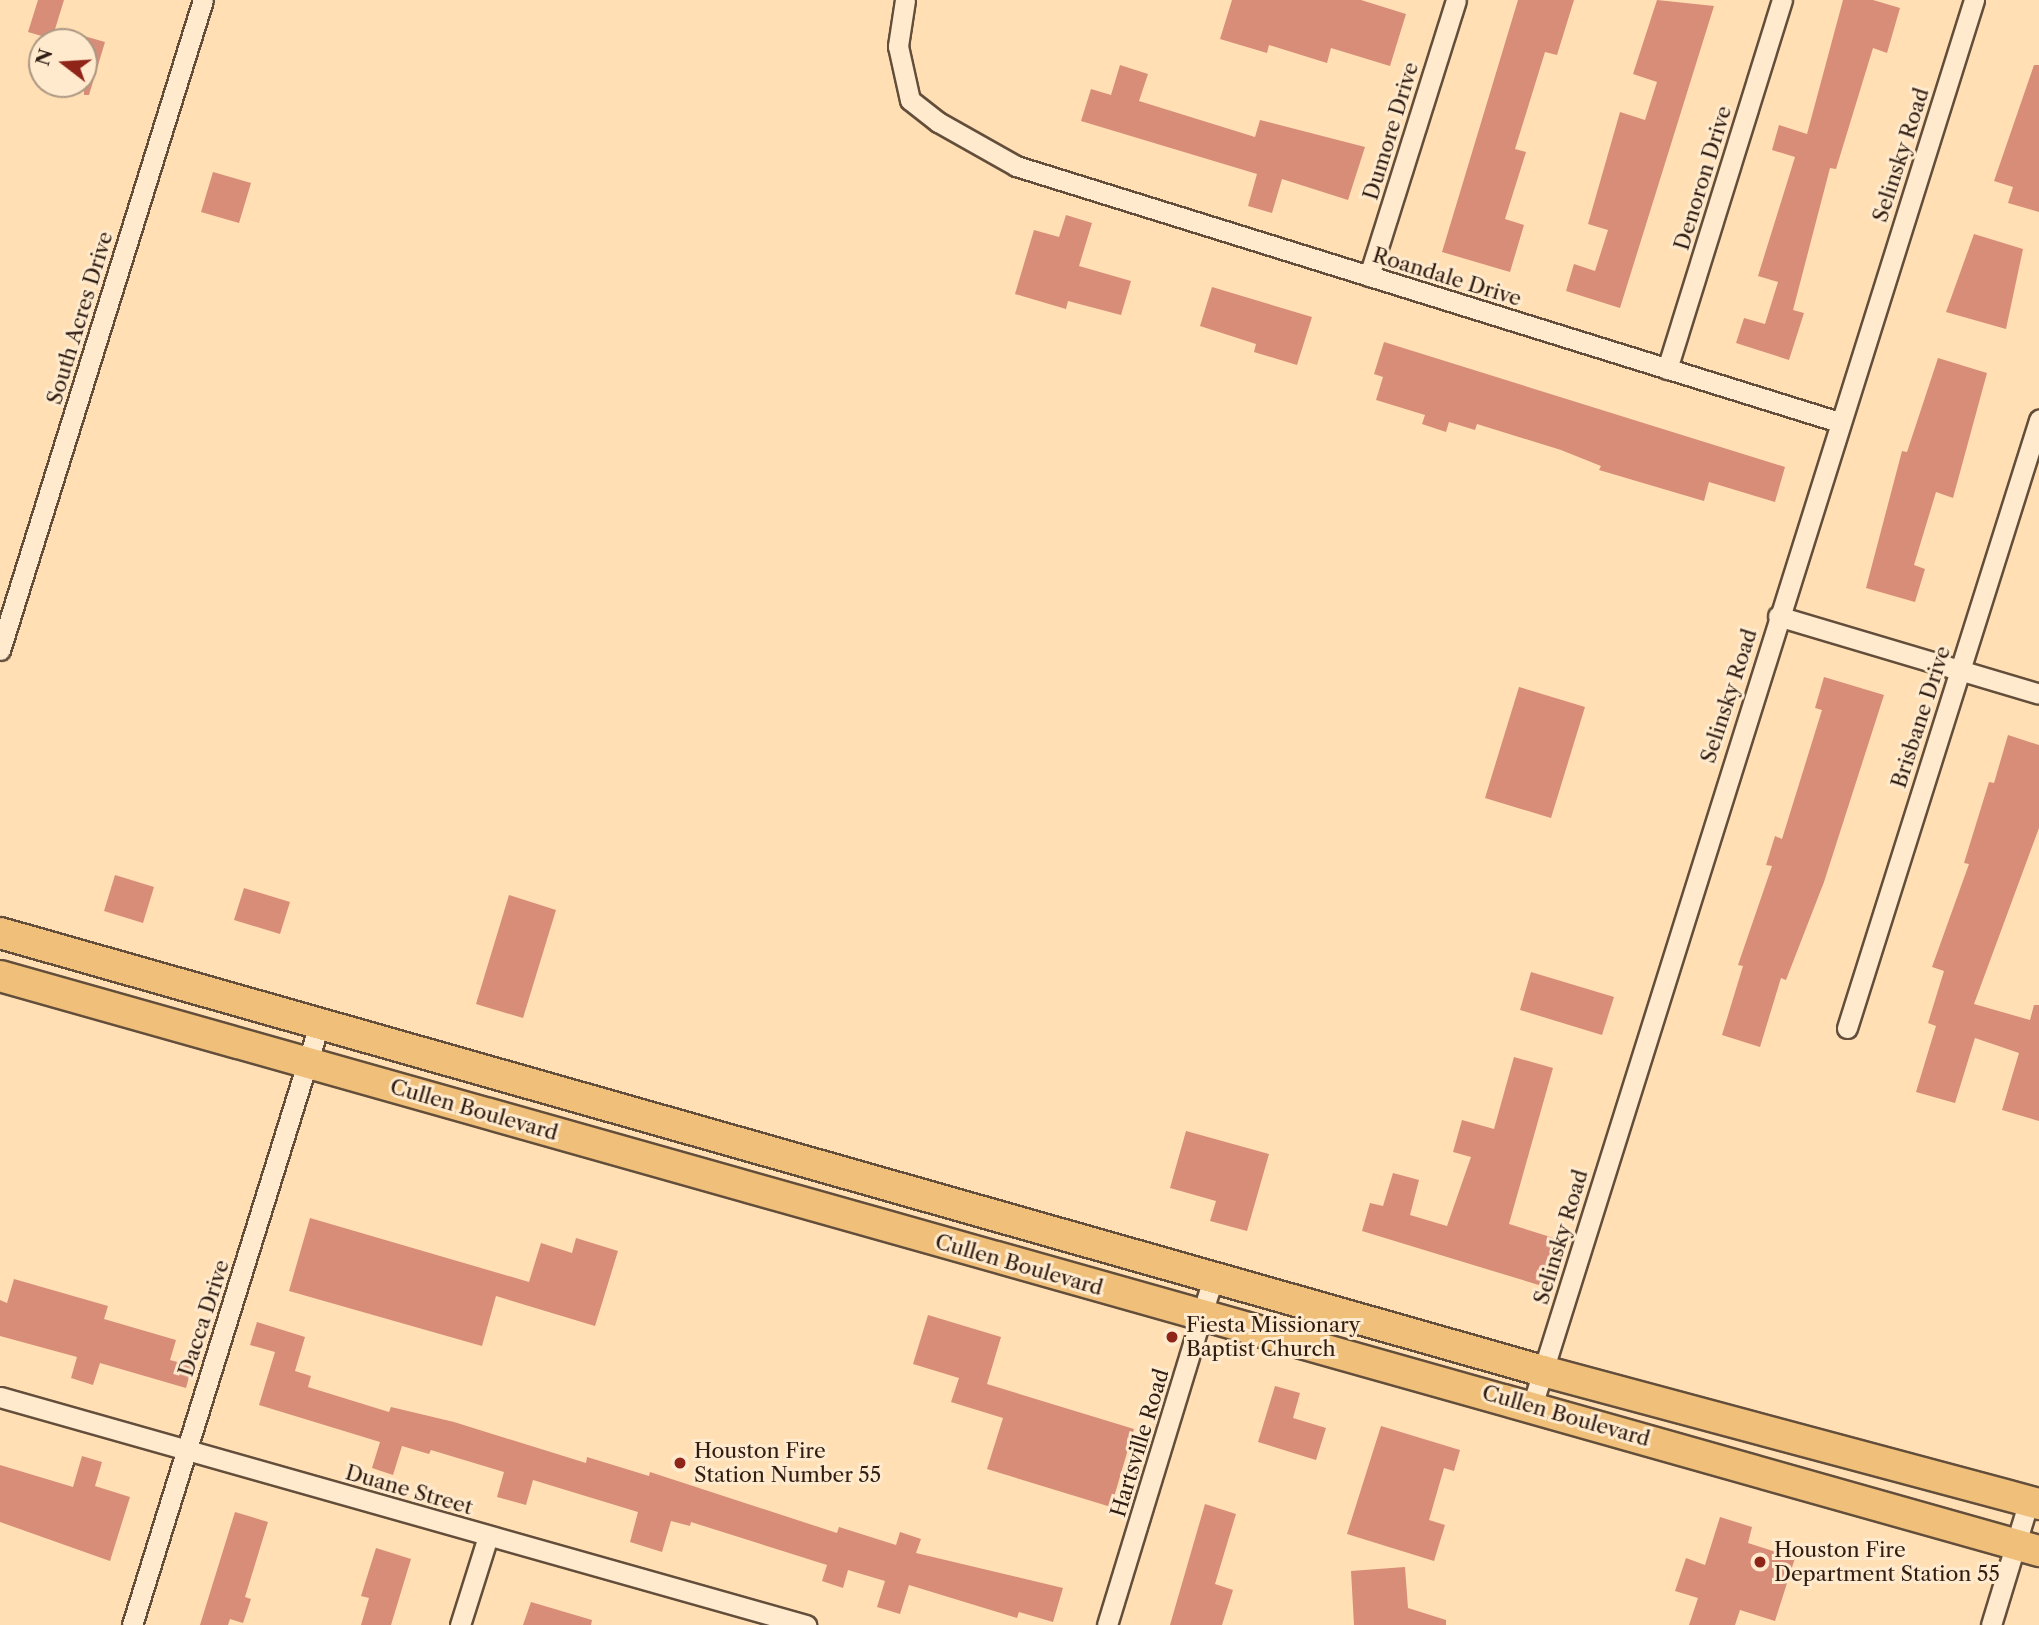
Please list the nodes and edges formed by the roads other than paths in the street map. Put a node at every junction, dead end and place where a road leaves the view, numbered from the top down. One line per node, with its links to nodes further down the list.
1 (203, 0): 11 (street, South Acres Drive)
2 (905, 0): 6 (street, Roandale Drive)
3 (1456, 0): 6 (street, Dumore Drive)
4 (1782, 0): 7 (street, Denoron Drive)
5 (1975, 0): 9 (street, Selinsky Road)
6 (1369, 276): 7 (street, Roandale Drive)
7 (1667, 369): 9 (street, Roandale Drive)
8 (2039, 420): 12 (street, Brisbane Drive)
9 (1839, 422): 10 (street, Selinsky Road)
10 (1778, 616): 12 (street); 25 (street, Selinsky Road)
11 (0, 650)
12 (1960, 671): 13 (street); 17 (street, Brisbane Drive)
13 (2039, 694)
14 (0, 933): 16 (main road, Cullen Boulevard)
15 (0, 976): 18 (main road, Cullen Boulevard)
16 (319, 1025): 18 (street, Dacca Drive); 19 (main road, Cullen Boulevard)
17 (1847, 1028)
18 (309, 1063): 20 (main road, Cullen Boulevard); 29 (street, Dacca Drive)
19 (646, 1117): 20 (main road); 21 (main road, Cullen Boulevard)
20 (633, 1154): 22 (main road, Cullen Boulevard)
21 (927, 1197): 22 (main road); 23 (main road, Cullen Boulevard)
22 (914, 1236): 24 (main road, Cullen Boulevard)
23 (1214, 1274): 24 (street, Hartsville Road); 25 (main road, Cullen Boulevard)
24 (1204, 1317): 27 (main road, Cullen Boulevard); 38 (street, Hartsville Road)
25 (1543, 1371): 27 (street, Selinsky Road); 28 (main road, Cullen Boulevard)
26 (0, 1397): 29 (street, Duane Street)
27 (1532, 1406): 30 (main road, Cullen Boulevard)
28 (1790, 1437): 30 (main road); 31 (main road, Cullen Boulevard)
29 (186, 1449): 32 (street, Duane Street); 35 (street, Dacca Drive)
30 (1777, 1475): 33 (main road, Cullen Boulevard)
31 (2034, 1503): 33 (street)
32 (488, 1536): 34 (street, Duane Street); 36 (street)
33 (2027, 1548): 39 (street)
34 (785, 1622): 37 (street, Duane Street)
35 (132, 1625)
36 (460, 1625)
37 (806, 1625)
38 (1107, 1625)
39 (1991, 1625)

